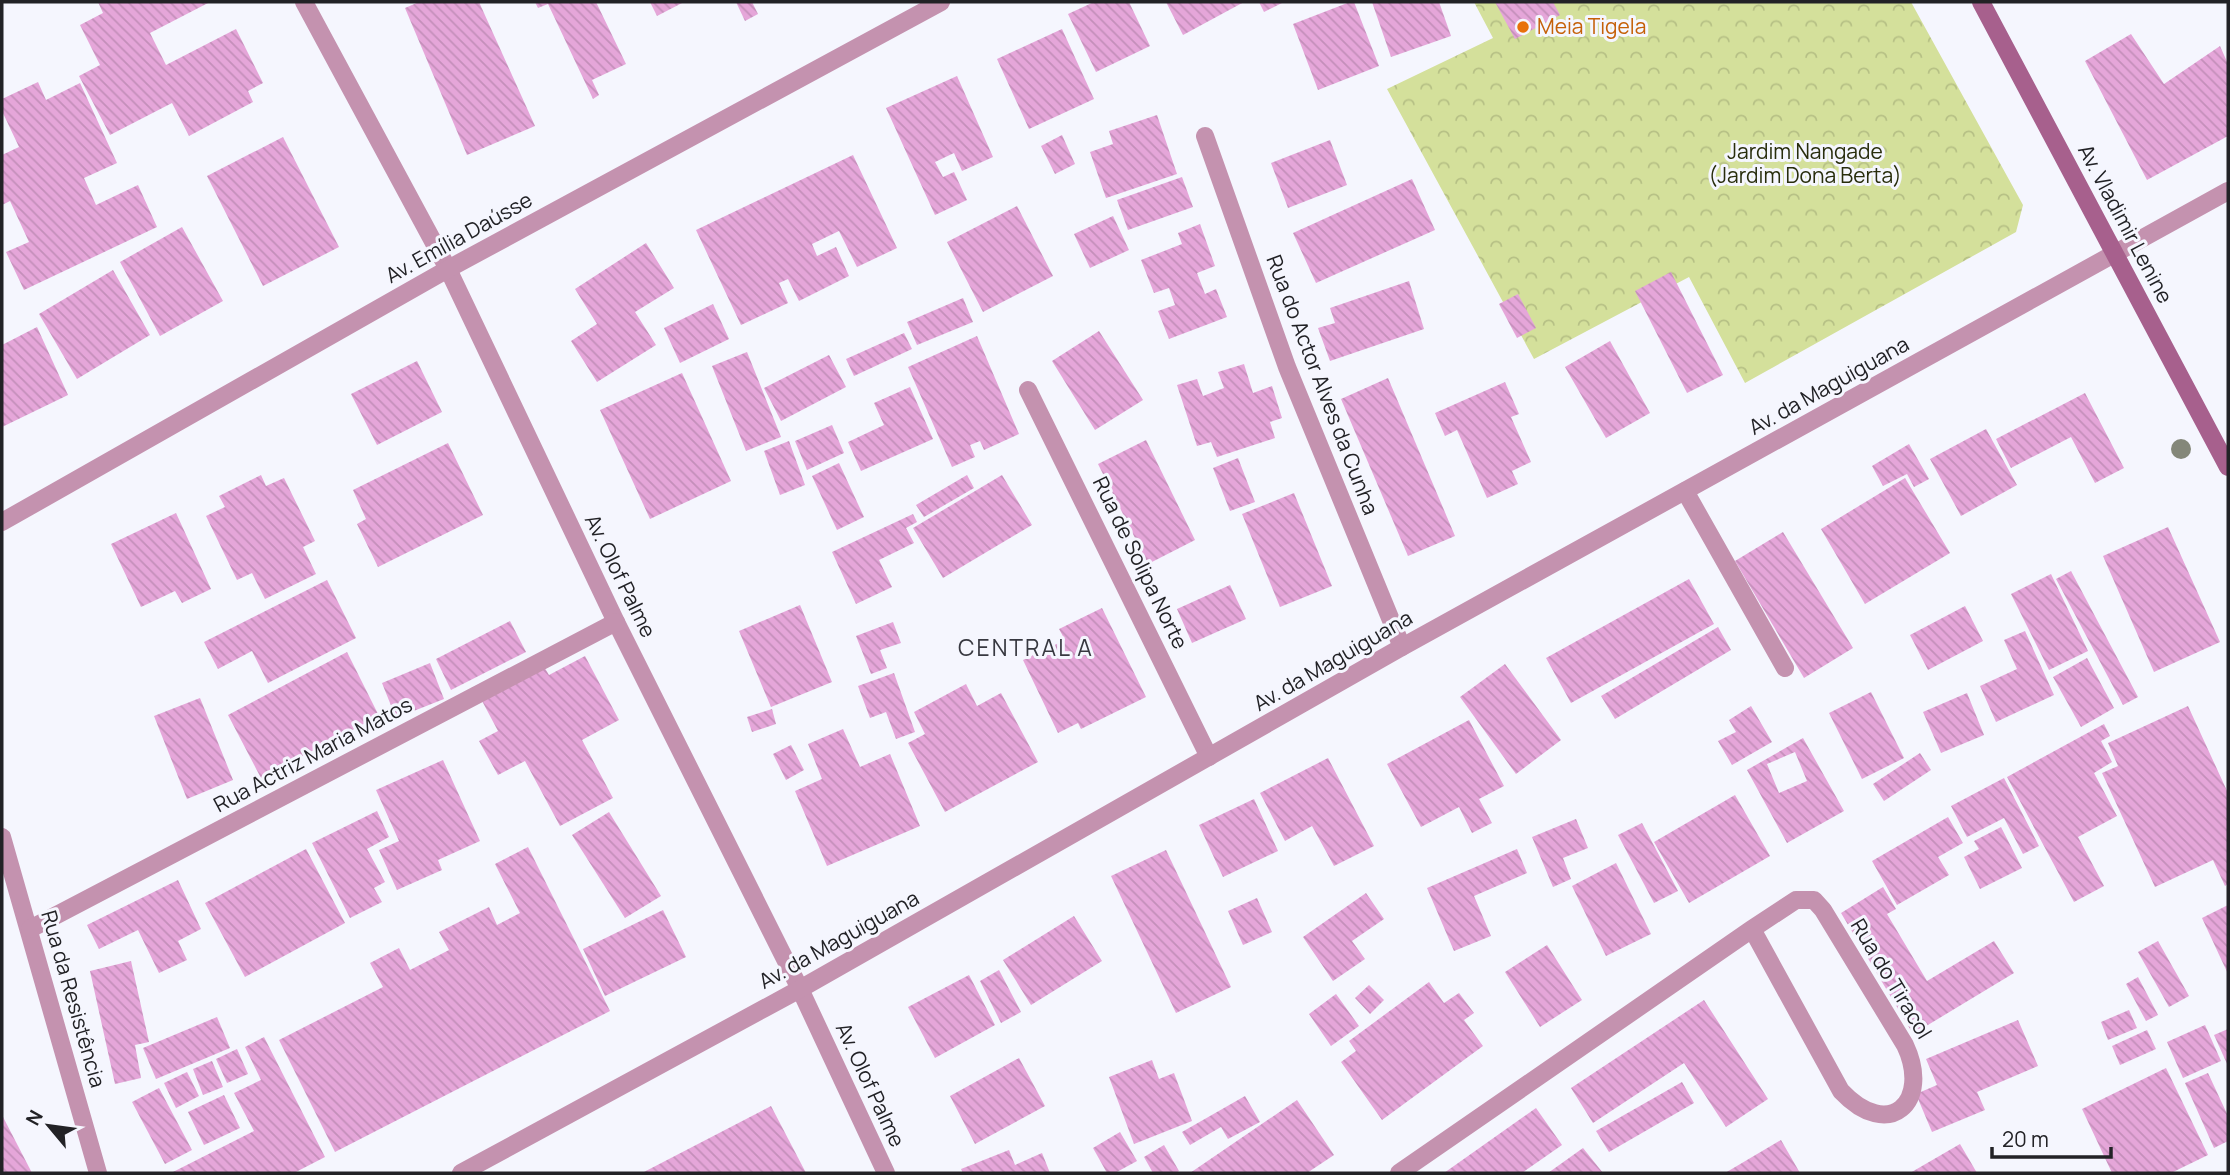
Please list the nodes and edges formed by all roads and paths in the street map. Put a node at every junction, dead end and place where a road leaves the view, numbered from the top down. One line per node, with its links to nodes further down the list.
1 (304, 2): 7 (street, Av. Olof Palme)
2 (941, 2): 7 (street, Av. Emília Daússe)
3 (1981, 2): 6 (main road, Av. Vladimir Lenine)
4 (1205, 136): 13 (street, Rua do Actor Alves da Cunha)
5 (2228, 191): 6 (street, Av. da Maguiguana)
6 (2116, 254): 9 (main road, Av. Vladimir Lenine); 10 (street, Av. da Maguiguana)
7 (448, 269): 11 (street, Av. Emília Daússe); 12 (street, Av. Olof Palme)
8 (1028, 390): 15 (street, Rua de Solipa Norte)
9 (2228, 467)
10 (1685, 491): 13 (street, Av. da Maguiguana); 14 (street)
11 (2, 522)
12 (616, 622): 17 (street, Rua Actriz Maria Matos); 19 (street, Av. Olof Palme)
13 (1402, 648): 15 (street, Av. da Maguiguana)
14 (1785, 668)
15 (1209, 757): 19 (street, Av. da Maguiguana)
16 (2, 837): 17 (street, Rua da Resistência)
17 (30, 929): 20 (street, Rua da Resistência)
18 (1752, 929): 18 (street, Rua do Tiracol); 23 (street, Rua do Tiracol)
19 (800, 989): 21 (street, Av. da Maguiguana); 22 (street, Av. Olof Palme)
20 (99, 1173)
21 (461, 1173)
22 (886, 1173)
23 (1399, 1173)

